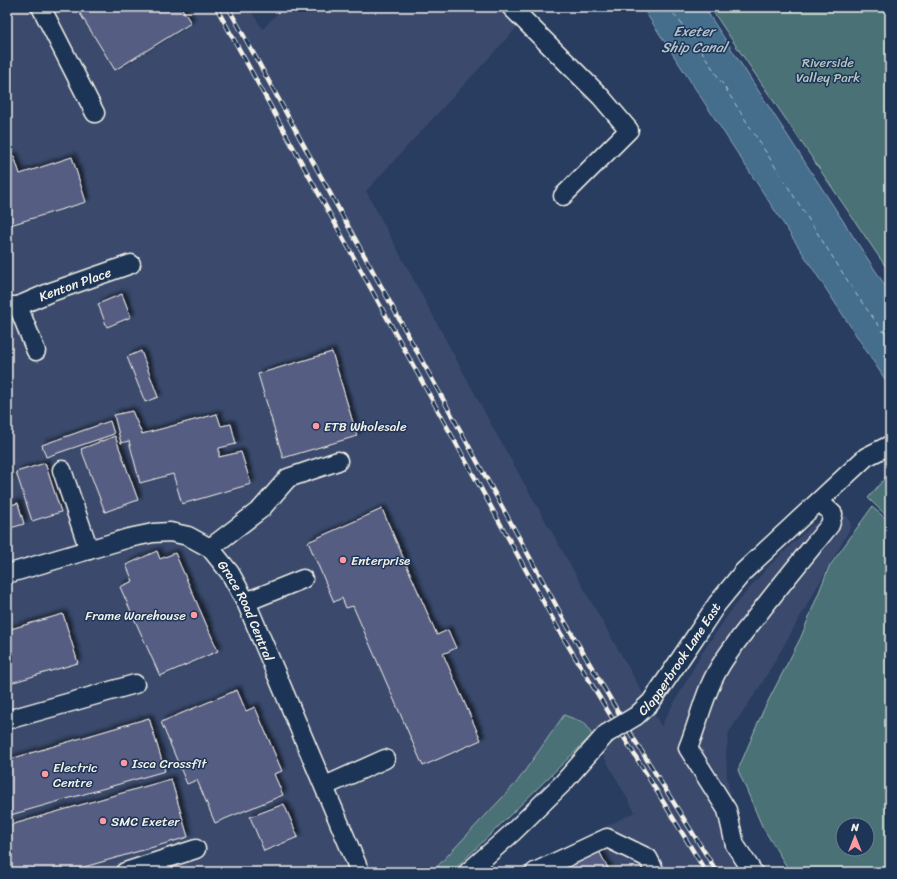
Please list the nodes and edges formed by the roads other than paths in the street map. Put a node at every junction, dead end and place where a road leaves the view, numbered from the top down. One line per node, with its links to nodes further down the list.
1 (41, 7): 3 (street)
2 (511, 7): 4 (street)
3 (95, 112)
4 (563, 196)
5 (131, 264): 6 (street, Kenton Place)
6 (13, 306): 7 (street, Kenton Place)
7 (36, 351)
8 (890, 445): 11 (street, Clapperbrook Lane East)
9 (338, 461): 12 (street)
10 (62, 470): 13 (street)
11 (819, 501): 24 (street, Clapperbrook Lane East, bridge); 27 (street)
12 (210, 548): 13 (street, Grace Road Central); 16 (street, Grace Road Central)
13 (89, 550): 14 (street, Grace Road Central)
14 (7, 574)
15 (303, 579): 16 (street)
16 (246, 602): 20 (street, Grace Road Central)
17 (135, 684): 18 (street)
18 (7, 720)
19 (385, 759): 20 (street)
20 (325, 786): 23 (street, Grace Road Central)
21 (196, 849): 22 (street)
22 (125, 872)
23 (360, 872)
24 (468, 872)
25 (535, 872): 26 (street)
26 (655, 872)
27 (752, 872)

